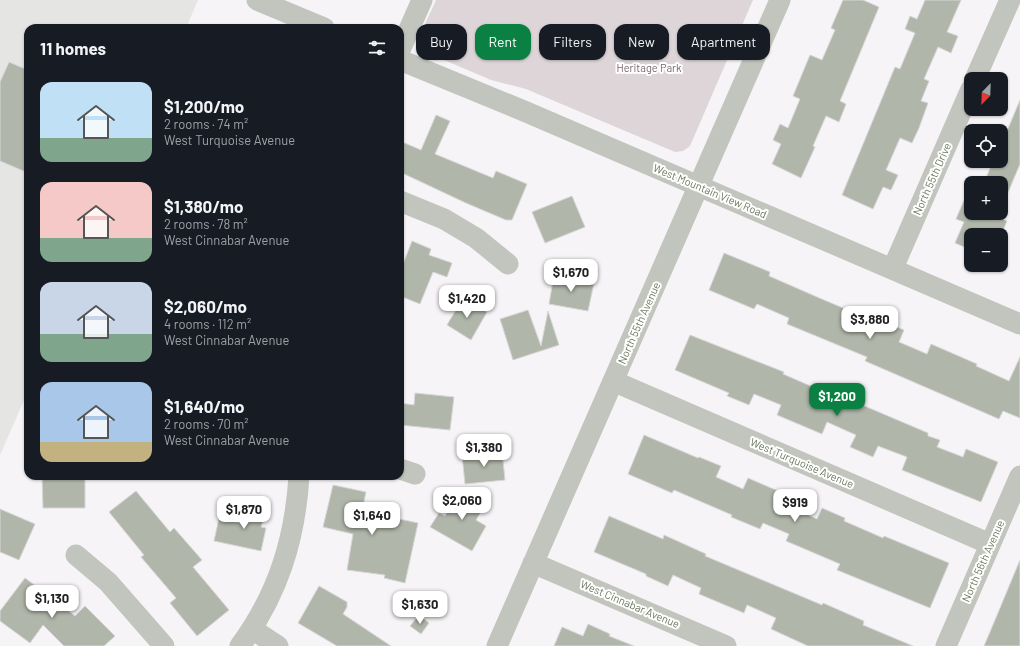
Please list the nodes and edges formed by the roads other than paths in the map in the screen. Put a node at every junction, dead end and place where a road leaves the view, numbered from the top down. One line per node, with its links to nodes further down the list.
1 (257, 0): 5 (street)
2 (422, 0): 6 (street)
3 (780, 0): 10 (street, North 55th Avenue)
4 (1010, 0): 8 (street)
5 (314, 24)
6 (404, 41)
7 (404, 62): 10 (street, West Mountain View Road)
8 (978, 72)
9 (964, 105): 13 (street, North 55th Drive)
10 (699, 186): 13 (street, West Mountain View Road); 15 (street, North 55th Avenue)
11 (404, 203): 12 (street)
12 (508, 264)
13 (893, 268): 14 (street, West Mountain View Road)
14 (1020, 324)
15 (613, 381): 18 (street, West Turquoise Avenue); 20 (street, North 55th Avenue)
16 (1020, 476): 18 (street, North 56th Avenue)
17 (298, 480): 21 (street)
18 (990, 544): 27 (street, North 56th Avenue)
19 (76, 555): 22 (street)
20 (533, 563): 25 (street, North 55th Avenue); 26 (street, West Cinnabar Avenue)
21 (252, 629): 23 (street); 24 (street)
22 (164, 646)
23 (240, 646)
24 (278, 646)
25 (497, 646)
26 (726, 646)
27 (946, 646)

